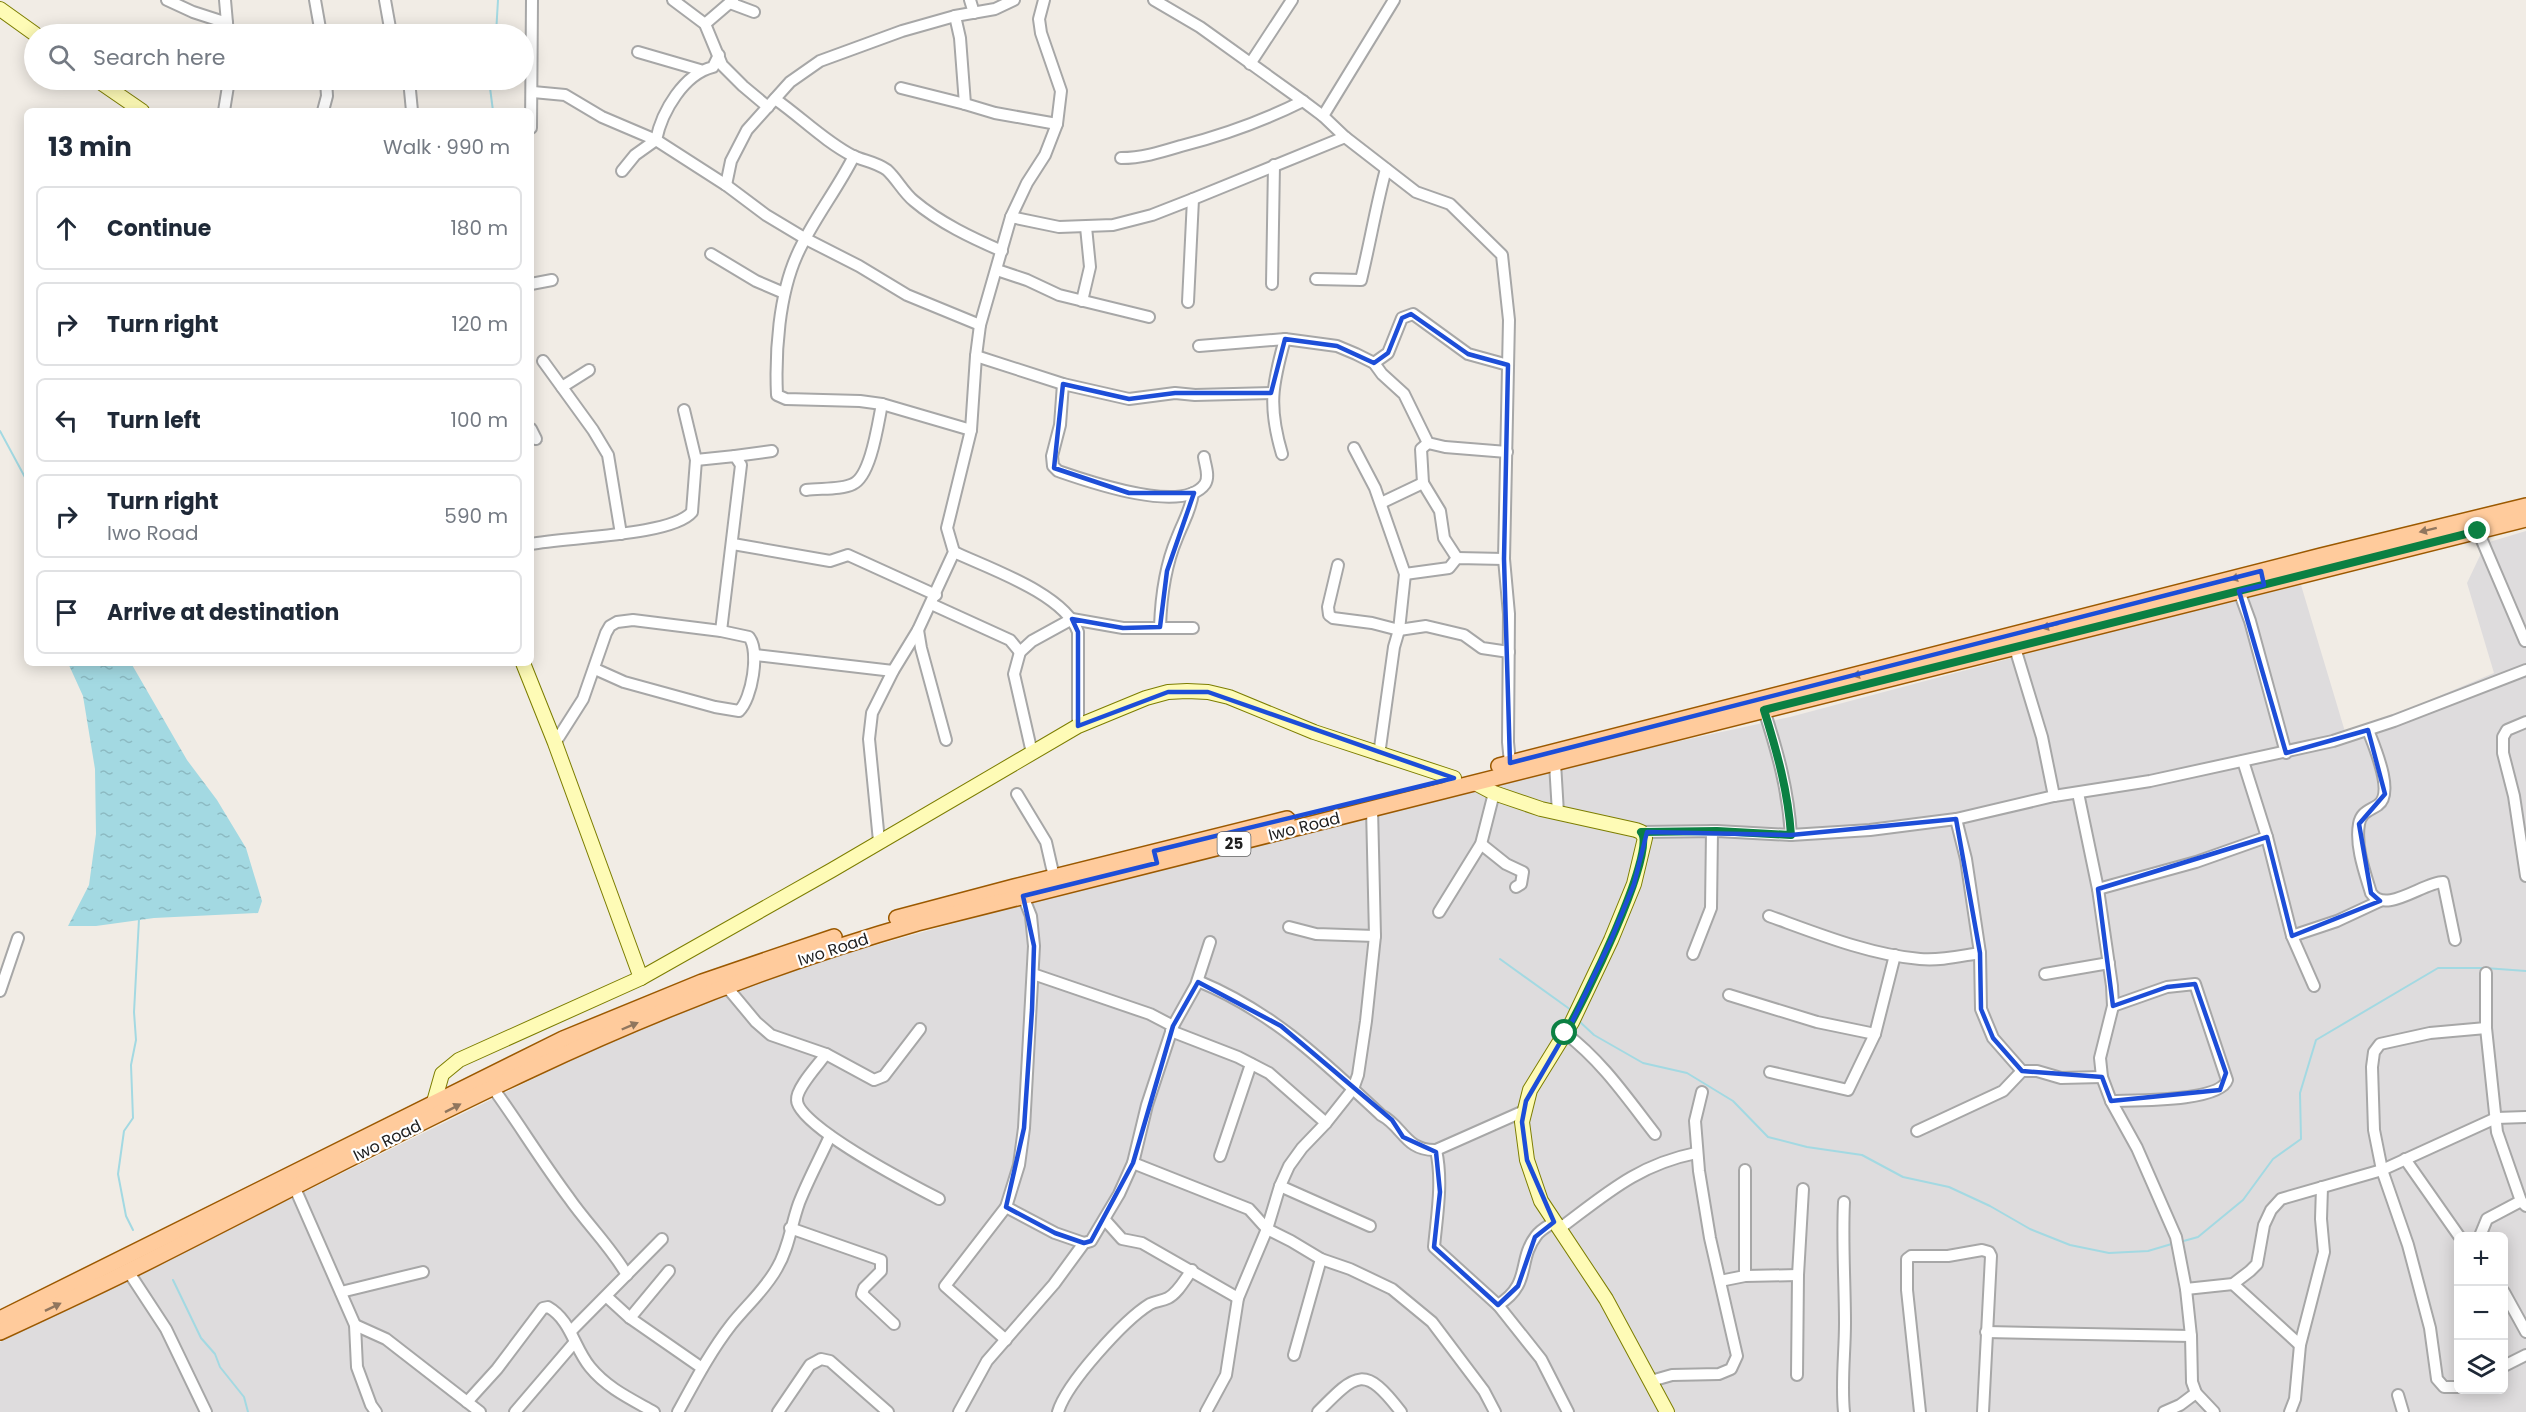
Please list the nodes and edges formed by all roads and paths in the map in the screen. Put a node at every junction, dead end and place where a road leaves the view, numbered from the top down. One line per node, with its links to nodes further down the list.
1 (167, 0): 19 (street)
2 (225, 0): 19 (street)
3 (315, 0): 20 (street)
4 (385, 0): 21 (street)
5 (532, 0): 22 (street)
6 (673, 0): 23 (street)
7 (970, 0): 17 (street)
8 (1014, 0): 17 (street)
9 (1044, 0): 44 (street)
10 (1154, 0): 14 (street)
11 (1292, 0): 27 (street)
12 (1394, 0): 43 (street)
13 (731, 2): 16 (street); 23 (street)
14 (1172, 4): 27 (street)
15 (0, 9): 24 (street)
16 (754, 12)
17 (974, 13): 18 (street)
18 (955, 16): 36 (street); 37 (street)
19 (226, 23)
20 (319, 24)
21 (389, 24)
22 (532, 24)
23 (705, 24): 26 (street)
24 (24, 26)
25 (638, 52): 28 (street)
26 (718, 62): 28 (street); 36 (street)
27 (1250, 64): 35 (street)
28 (700, 70): 46 (street)
29 (901, 88): 37 (street)
30 (112, 90): 38 (street)
31 (227, 90): 39 (street)
32 (327, 90): 40 (street)
33 (410, 90): 41 (street)
34 (533, 92): 42 (street); 46 (street)
35 (1303, 101): 43 (street); 48 (street)
36 (772, 103): 47 (street); 52 (street)
37 (965, 104): 44 (street)
38 (138, 108)
39 (224, 108)
40 (324, 108)
41 (412, 108)
42 (532, 108)
43 (1323, 116): 45 (street)
44 (1057, 124): 54 (street)
45 (1345, 137): 49 (street); 50 (street)
46 (656, 140): 51 (street); 52 (street)
47 (854, 156): 56 (street); 57 (street)
48 (1121, 158)
49 (1274, 165): 53 (street); 63 (street)
50 (1386, 170): 60 (street); 74 (street)
51 (622, 171)
52 (726, 185): 56 (street)
53 (1193, 199): 55 (street); 66 (street)
54 (1011, 217): 55 (street); 57 (street)
55 (1086, 227): 65 (street)
56 (806, 239): 64 (street); 68 (street)
57 (1002, 251): 59 (street)
58 (711, 254): 64 (street)
59 (997, 270): 65 (street); 68 (street)
60 (1316, 279)
61 (552, 280): 62 (street)
62 (534, 283)
63 (1272, 284)
64 (784, 293): 79 (street)
65 (1083, 301): 67 (street)
66 (1188, 302)
67 (1149, 317)
68 (980, 325): 71 (street)
69 (1285, 339): 70 (street); 73 (street); 78 (street)
70 (1199, 346)
71 (976, 356): 76 (street); 81 (street)
72 (543, 361): 77 (street)
73 (1374, 363): 74 (street); 82 (street)
74 (1508, 365): 85 (street)
75 (589, 370): 77 (street)
76 (1063, 384): 78 (street); 92 (street)
77 (562, 387): 97 (street)
78 (1272, 393): 86 (street)
79 (882, 404): 81 (street); 91 (street)
80 (684, 410): 89 (street)
81 (971, 430): 100 (street)
82 (1428, 443): 85 (street); 90 (street)
83 (1354, 448): 93 (street)
84 (772, 451): 87 (street)
85 (1508, 452): 102 (street)
86 (1282, 454)
87 (735, 456): 89 (street); 99 (street)
88 (1204, 457): 92 (street)
89 (696, 460): 97 (street)
90 (1423, 483): 93 (street); 101 (street)
91 (806, 490)
92 (1193, 493): 109 (street)
93 (1381, 503): 104 (street)
94 (2526, 506): 105 (main road, Iwo Road, one-way to 105)
95 (2526, 519): 96 (main road, Iwo Road / 25)
96 (2478, 531): 105 (main road, Iwo Road / 25); 114 (street)
97 (621, 534): 98 (street)
98 (534, 544)
99 (733, 544): 107 (street); 113 (street)
100 (954, 552): 107 (street); 108 (street)
101 (1457, 558): 102 (street); 104 (street)
102 (1504, 559): 117 (street)
103 (1338, 565): 112 (street)
104 (1405, 574): 112 (street)
105 (2263, 578): 106 (main road, Iwo Road / 25); 133 (main road, Iwo Road, one-way to 133)
106 (2239, 591): 115 (main road, Iwo Road / 25); 130 (street)
107 (934, 599): 111 (street); 116 (street)
108 (1072, 619): 109 (street); 116 (street); 125 (street)
109 (1160, 627): 110 (street)
110 (1193, 628)
111 (918, 630): 122 (street); 127 (street)
112 (1400, 630): 117 (street); 131 (street)
113 (721, 631): 118 (street); 120 (street)
114 (2525, 641)
115 (2015, 648): 123 (main road, Iwo Road / 25); 140 (street)
116 (1020, 652): 129 (street)
117 (1509, 652): 133 (street)
118 (755, 655): 120 (street); 122 (street)
119 (524, 666): 128 (street)
120 (595, 669): 128 (street)
121 (2526, 670): 126 (street)
122 (893, 671): 148 (street)
123 (1764, 710): 134 (main road, Iwo Road / 25); 146 (street)
124 (2526, 722): 151 (street)
125 (1078, 726): 129 (street); 131 (street)
126 (2368, 730): 130 (street); 156 (street)
127 (946, 740)
128 (555, 743): 172 (street)
129 (1032, 753): 148 (street)
130 (2286, 753): 132 (street)
131 (1379, 755): 135 (street)
132 (2244, 760): 138 (street); 147 (street)
133 (1510, 763): 135 (main road, Iwo Road)
134 (1556, 763): 136 (main road, Iwo Road / 25); 142 (street)
135 (1454, 778): 150 (main road, Iwo Road)
136 (1475, 783): 137 (street); 141 (main road, Iwo Road / 25)
137 (1494, 793): 142 (street); 149 (street)
138 (2078, 793): 140 (street); 154 (street)
139 (1017, 794): 152 (street)
140 (2054, 796): 143 (street)
141 (1372, 808): 150 (main road, Iwo Road / 25); 160 (street)
142 (1558, 813): 145 (street)
143 (1956, 819): 146 (street); 165 (street)
144 (1712, 831): 145 (street); 146 (street); 166 (street)
145 (1641, 832): 179 (street)
146 (1791, 835)
147 (2267, 837): 154 (street); 161 (street)
148 (879, 842): 172 (street)
149 (1481, 844): 153 (street); 157 (street)
150 (1156, 857): 152 (main road, Iwo Road); 155 (main road, Iwo Road / 25)
151 (2526, 876)
152 (1054, 877): 193 (main road, Iwo Road)
153 (1516, 887)
154 (2098, 889): 168 (street)
155 (1023, 896): 170 (street); 174 (main road, Iwo Road / 25)
156 (2380, 901): 161 (street); 163 (street)
157 (1439, 912)
158 (1769, 916): 167 (street)
159 (1288, 927): 160 (street)
160 (1375, 936): 190 (street)
161 (2292, 936): 175 (street)
162 (18, 938): 176 (street)
163 (2455, 940)
164 (1209, 942): 173 (street)
165 (1980, 953): 167 (street); 186 (street)
166 (1693, 954)
167 (1895, 955): 183 (street)
168 (2109, 963): 171 (street); 178 (street)
169 (2486, 973): 181 (street)
170 (1033, 974): 180 (street); 216 (street)
171 (2045, 974)
172 (641, 978): 193 (street)
173 (1198, 981): 180 (street); 190 (street)
174 (726, 986): 184 (street); 189 (main road, Iwo Road / 25, one-way to 174)
175 (2314, 986)
176 (0, 991)
177 (1729, 995): 183 (street)
178 (2113, 1006): 188 (street); 192 (street)
179 (1569, 1027): 194 (street); 199 (street)
180 (1172, 1028): 185 (street); 206 (street)
181 (2486, 1028): 195 (street); 208 (street)
182 (921, 1029): 184 (street)
183 (1875, 1034): 187 (street)
184 (826, 1054): 200 (street)
185 (1251, 1065): 197 (street); 204 (street)
186 (2022, 1071): 188 (street); 198 (street)
187 (1770, 1072)
188 (2102, 1077): 192 (street)
189 (493, 1088): 201 (main road, Iwo Road / 25, one-way to 189); 231 (street)
190 (1353, 1089): 197 (street); 202 (street)
191 (1702, 1092): 203 (street)
192 (2111, 1101): 236 (street)
193 (434, 1102): 201 (main road, Iwo Road)
194 (1524, 1111): 202 (street); 219 (street)
195 (2496, 1118): 196 (street); 205 (street); 215 (street)
196 (2526, 1118)
197 (1326, 1124): 210 (street)
198 (1917, 1131)
199 (1655, 1134)
200 (830, 1136): 213 (street); 220 (street)
201 (355, 1148): 209 (main road, Iwo Road / 25); 243 (main road, Iwo Road)
202 (1436, 1150): 241 (street)
203 (1696, 1153): 219 (street); 234 (street)
204 (1220, 1156)
205 (2404, 1159): 208 (street); 222 (street)
206 (1133, 1163): 217 (street); 221 (street)
207 (1745, 1170): 233 (street)
208 (2382, 1170): 211 (street); 259 (street)
209 (294, 1186): 228 (main road, Iwo Road / 25); 237 (street)
210 (1280, 1186): 218 (street); 221 (street)
211 (2322, 1187): 235 (street); 252 (street)
212 (1803, 1189): 232 (street)
213 (939, 1199)
214 (1844, 1202): 279 (street)
215 (2523, 1203): 223 (street)
216 (1006, 1207): 225 (street); 251 (street)
217 (1105, 1220): 225 (street); 227 (street)
218 (1370, 1226)
219 (1557, 1226): 241 (street); 258 (street)
220 (790, 1228): 244 (street); 256 (street)
221 (1267, 1229): 226 (street); 239 (street)
222 (2456, 1232)
223 (2482, 1232)
224 (662, 1239): 231 (street)
225 (1084, 1243): 251 (street)
226 (1321, 1259): 253 (street); 276 (street)
227 (1192, 1270): 239 (street); 272 (street)
228 (128, 1271): 246 (main road, Iwo Road / 25, one-way to 228); 263 (street)
229 (669, 1271): 242 (street)
230 (423, 1272): 237 (street)
231 (627, 1275): 238 (street)
232 (1798, 1275): 233 (street); 257 (street)
233 (1745, 1276): 234 (street)
234 (1720, 1281): 258 (street)
235 (2233, 1284): 236 (street); 252 (street)
236 (2186, 1289): 249 (street)
237 (341, 1292): 245 (street)
238 (606, 1297): 242 (street); 250 (street)
239 (1238, 1298): 273 (street)
240 (2508, 1299): 248 (street)
241 (1498, 1305): 277 (street)
242 (630, 1318): 256 (street)
243 (0, 1319)
244 (894, 1324)
245 (356, 1325): 262 (street); 264 (street)
246 (0, 1332)
247 (1986, 1332): 249 (street); 280 (street); 281 (street)
248 (2526, 1332)
249 (2191, 1336): 260 (street)
250 (573, 1337): 262 (street); 266 (street); 267 (street)
251 (1006, 1340): 271 (street)
252 (2300, 1345): 284 (street)
253 (1294, 1355)
254 (2526, 1355): 255 (street)
255 (2508, 1364)
256 (702, 1368): 268 (street)
257 (1797, 1375)
258 (1651, 1381): 278 (street)
259 (2454, 1386)
260 (2196, 1393): 282 (street); 283 (street)
261 (2397, 1395): 285 (street)
262 (467, 1402): 265 (street)
263 (206, 1412)
264 (376, 1412)
265 (480, 1412)
266 (515, 1412)
267 (654, 1412)
268 (678, 1412)
269 (778, 1412): 270 (street)
270 (888, 1412)
271 (959, 1412)
272 (1058, 1412)
273 (1206, 1412)
274 (1318, 1412): 275 (street)
275 (1401, 1412)
276 (1495, 1412)
277 (1568, 1412)
278 (1667, 1412)
279 (1844, 1412)
280 (1920, 1412)
281 (1983, 1412)
282 (2164, 1412)
283 (2214, 1412)
284 (2290, 1412)
285 (2403, 1412)

